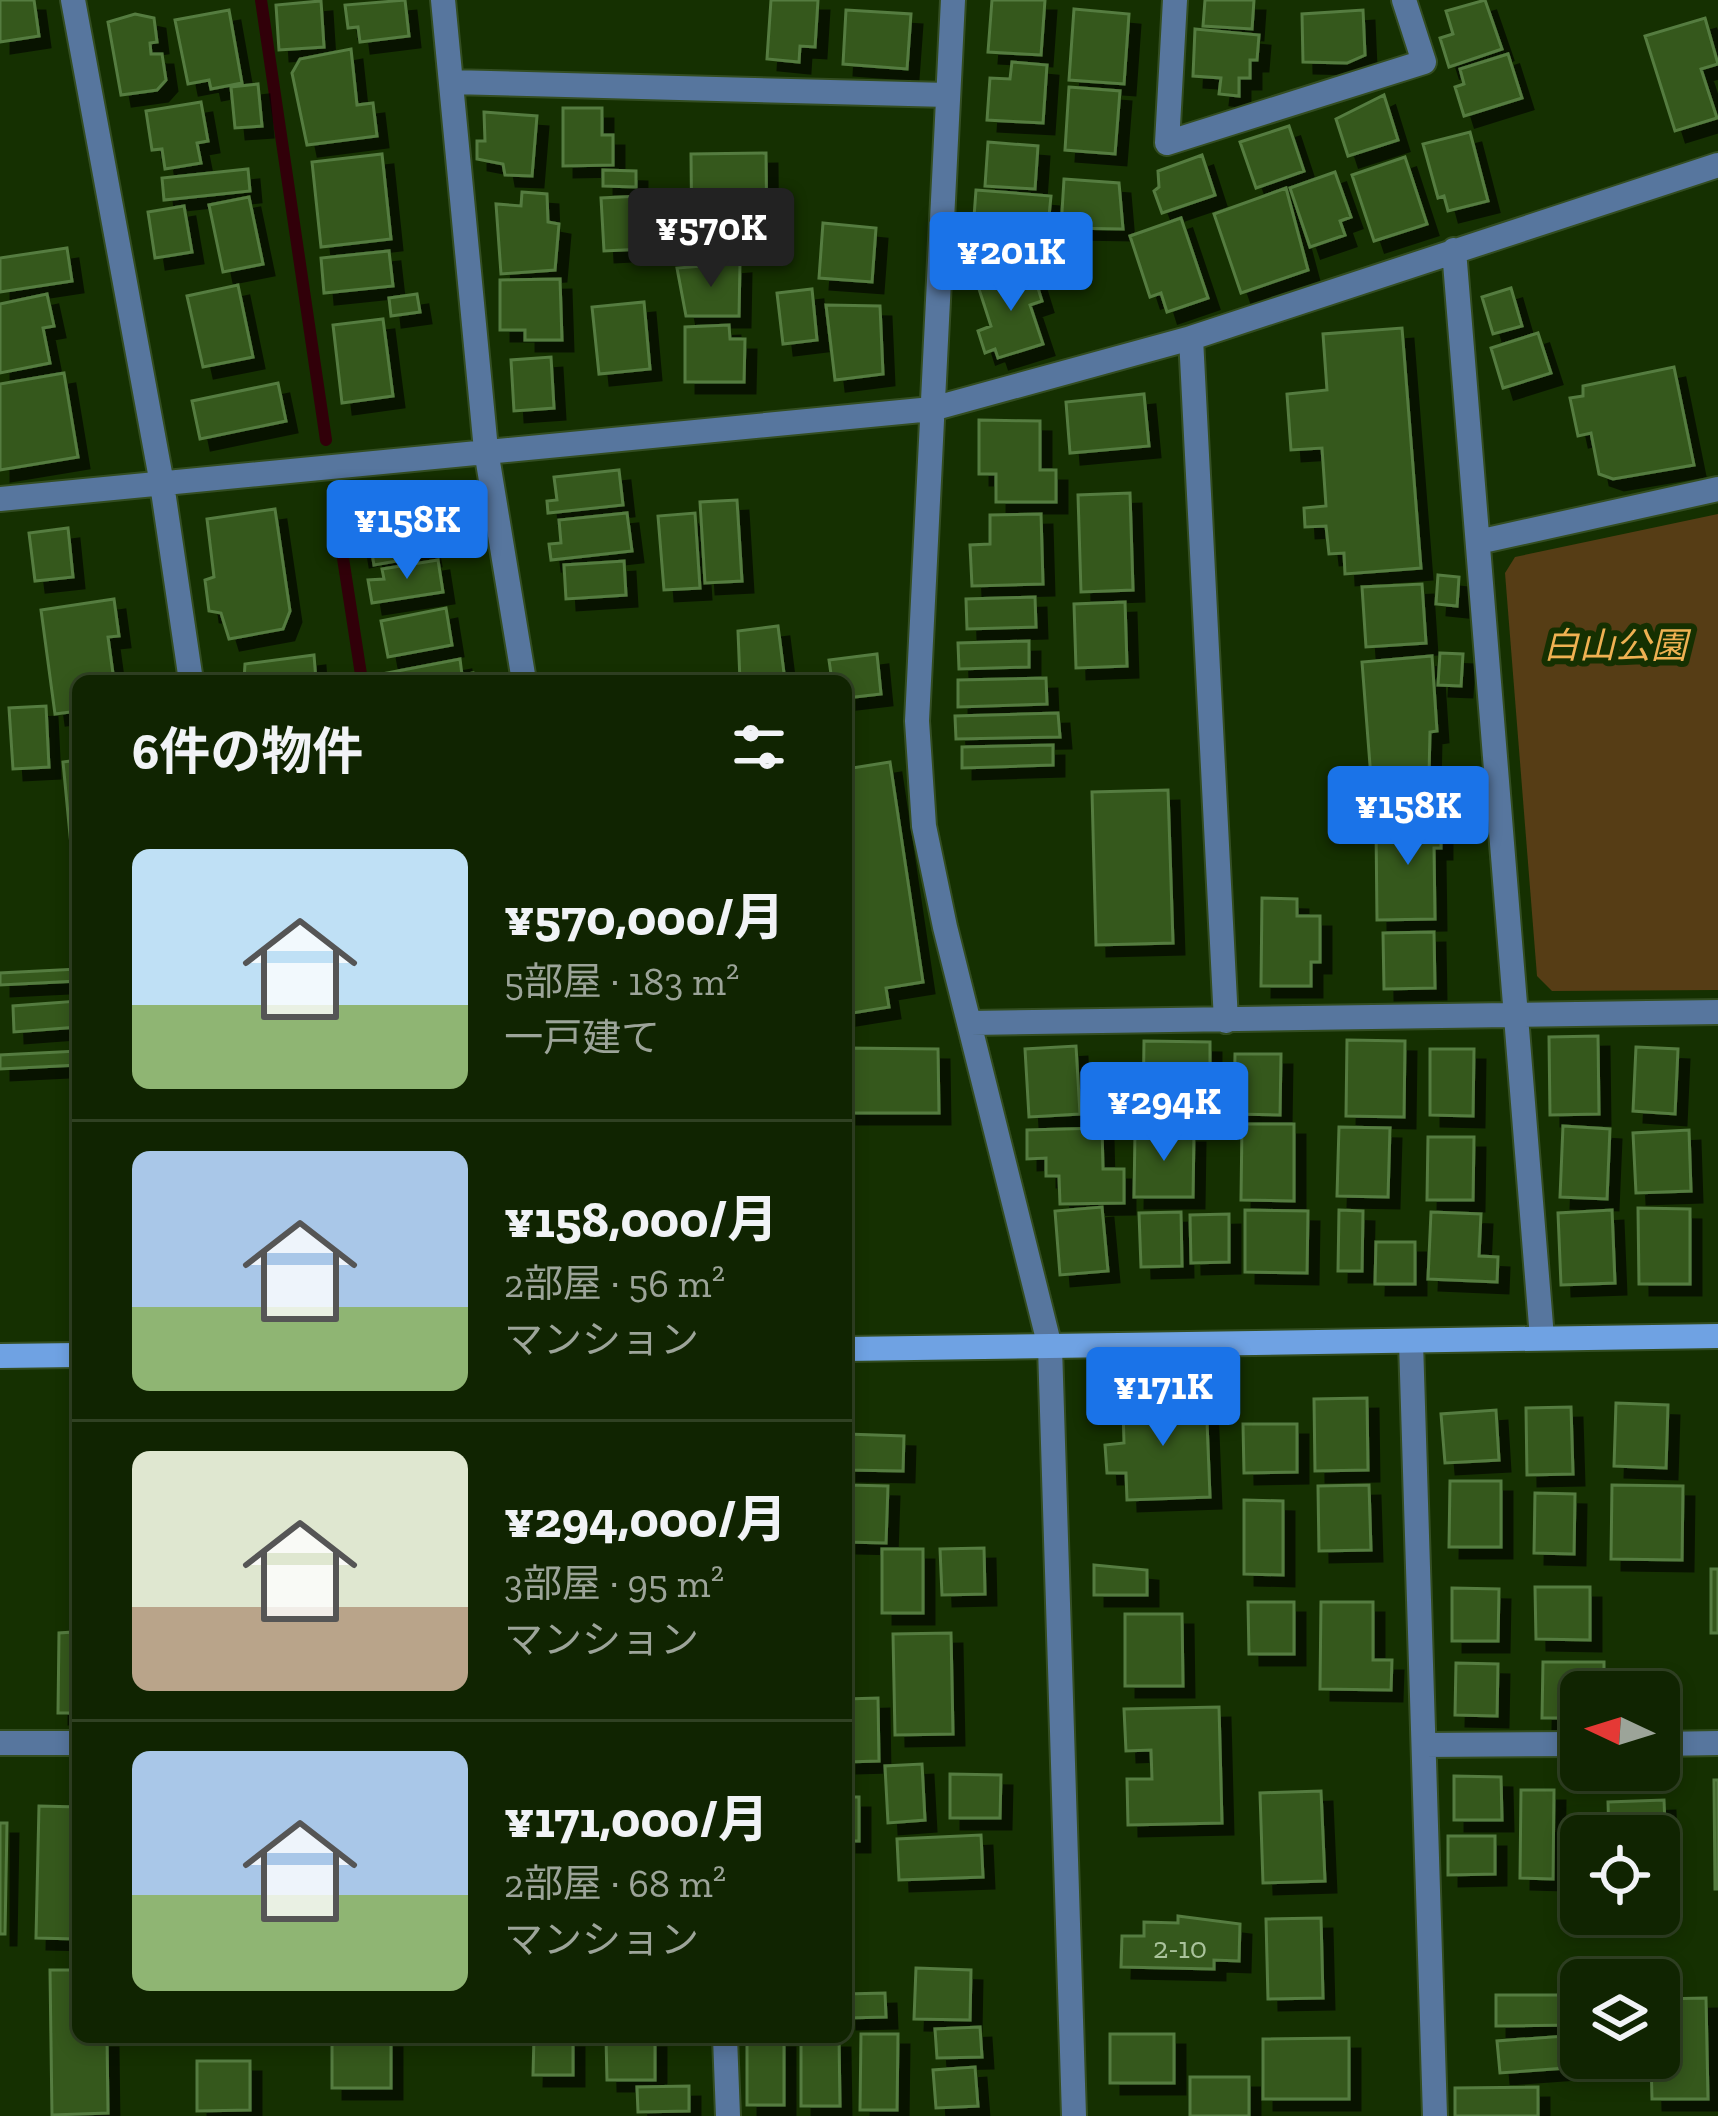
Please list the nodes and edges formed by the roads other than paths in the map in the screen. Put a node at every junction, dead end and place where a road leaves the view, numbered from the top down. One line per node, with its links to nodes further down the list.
1 (74, 0): 13 (street)
2 (443, 0): 6 (street)
3 (953, 0): 7 (street)
4 (1174, 0): 5 (street)
5 (1404, 0)
6 (451, 82): 7 (street); 12 (street)
7 (948, 95): 11 (street)
8 (1718, 165): 9 (street)
9 (1454, 250): 10 (street); 16 (street)
10 (1191, 338): 11 (street); 21 (street)
11 (932, 409): 12 (street); 22 (street)
12 (486, 450): 13 (street); 18 (street)
13 (162, 484): 15 (street); 17 (street)
14 (1718, 489): 16 (street)
15 (0, 499)
16 (1478, 542): 20 (street)
17 (190, 675)
18 (523, 675)
19 (1718, 1012): 20 (street)
20 (1520, 1015): 21 (street); 24 (street)
21 (1226, 1021): 22 (street)
22 (970, 1023): 26 (street)
23 (1718, 1336): 24 (street)
24 (1542, 1339): 25 (street)
25 (1411, 1342): 26 (street); 35 (street)
26 (1050, 1347): 27 (street); 38 (street)
27 (852, 1348)
28 (72, 1354): 29 (street)
29 (0, 1356)
30 (0, 1743): 31 (street)
31 (72, 1743)
32 (1718, 1743): 34 (street)
33 (1560, 1744): 35 (street)
34 (1680, 1744)
35 (1424, 1745): 39 (street)
36 (724, 2043): 37 (street)
37 (728, 2116)
38 (1074, 2116)
39 (1435, 2116)

